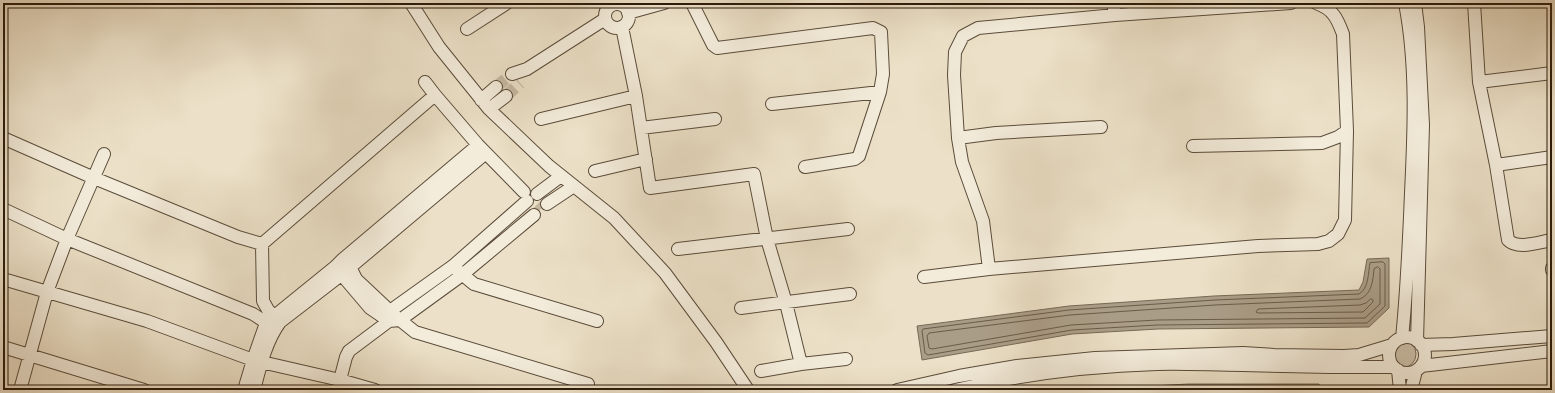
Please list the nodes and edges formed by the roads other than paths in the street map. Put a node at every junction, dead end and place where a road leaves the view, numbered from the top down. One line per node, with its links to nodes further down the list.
1 (411, 3): 25 (street)
2 (507, 3): 15 (street)
3 (692, 3): 21 (street)
4 (1291, 3): 11 (street)
5 (1316, 3): 32 (street)
6 (1405, 3): 70 (street)
7 (1415, 3): 71 (street)
8 (1474, 3): 19 (street)
9 (616, 4): 12 (street); 13 (street)
10 (661, 4): 12 (street)
11 (1114, 9): 34 (street)
12 (633, 12): 14 (street)
13 (605, 20): 14 (street); 17 (street)
14 (622, 28): 24 (street)
15 (467, 29)
16 (1552, 73): 19 (street)
17 (516, 78)
18 (425, 82): 22 (street)
19 (1479, 82): 40 (street)
20 (496, 87): 25 (street)
21 (880, 92): 26 (street); 41 (street)
22 (435, 95): 36 (street); 54 (street)
23 (506, 96): 27 (street)
24 (636, 96): 28 (street); 31 (street)
25 (481, 100): 27 (street)
26 (772, 104)
27 (489, 110): 43 (street)
28 (541, 119)
29 (715, 119): 31 (street)
30 (1101, 127): 34 (street)
31 (641, 128): 39 (street)
32 (1347, 131): 35 (street); 58 (street)
33 (3, 138): 44 (street)
34 (958, 138): 58 (street)
35 (1193, 146)
36 (482, 149): 56 (street); 57 (street)
37 (104, 154): 44 (street)
38 (1552, 157): 40 (street)
39 (646, 159): 42 (street); 52 (street)
40 (1496, 165): 53 (street)
41 (806, 167)
42 (595, 171)
43 (561, 176): 45 (street); 46 (street)
44 (94, 178): 51 (street); 54 (street)
45 (574, 186): 47 (street); 91 (street)
46 (537, 194)
47 (547, 204)
48 (3, 209): 51 (street)
49 (534, 215): 59 (street)
50 (848, 229): 52 (street)
51 (67, 239): 62 (street); 68 (street)
52 (767, 239): 55 (street); 64 (street)
53 (1552, 240)
54 (262, 244): 68 (street)
55 (678, 249)
56 (453, 266): 59 (street); 66 (street)
57 (342, 267): 66 (street); 68 (street)
58 (989, 269): 60 (street)
59 (462, 275): 66 (street); 67 (street)
60 (924, 277)
61 (3, 279): 62 (street)
62 (47, 292): 76 (street); 78 (street)
63 (850, 294): 64 (street)
64 (786, 303): 65 (street); 79 (street)
65 (741, 308)
66 (393, 317): 84 (street); 85 (street)
67 (597, 321)
68 (274, 322): 78 (street)
69 (1552, 336): 71 (street)
70 (1402, 338): 71 (street); 72 (street)
71 (1419, 343): 81 (street)
72 (1392, 345): 75 (street); 82 (street)
73 (3, 347): 76 (street)
74 (1552, 351): 81 (street)
75 (1243, 353): 80 (street); 92 (street)
76 (31, 355): 86 (street); 87 (street)
77 (846, 359): 79 (street)
78 (257, 361): 84 (street); 88 (street); 89 (street)
79 (801, 364): 83 (street)
80 (1242, 365): 82 (street); 93 (street)
81 (1418, 368): 82 (street); 95 (street)
82 (1396, 369): 94 (street)
83 (761, 371)
84 (340, 380): 90 (street)
85 (588, 384)
86 (20, 390)
87 (144, 390)
88 (244, 390)
89 (254, 390)
90 (375, 390)
91 (748, 390)
92 (897, 390)
93 (955, 390)
94 (1400, 390)
95 (1411, 390)

